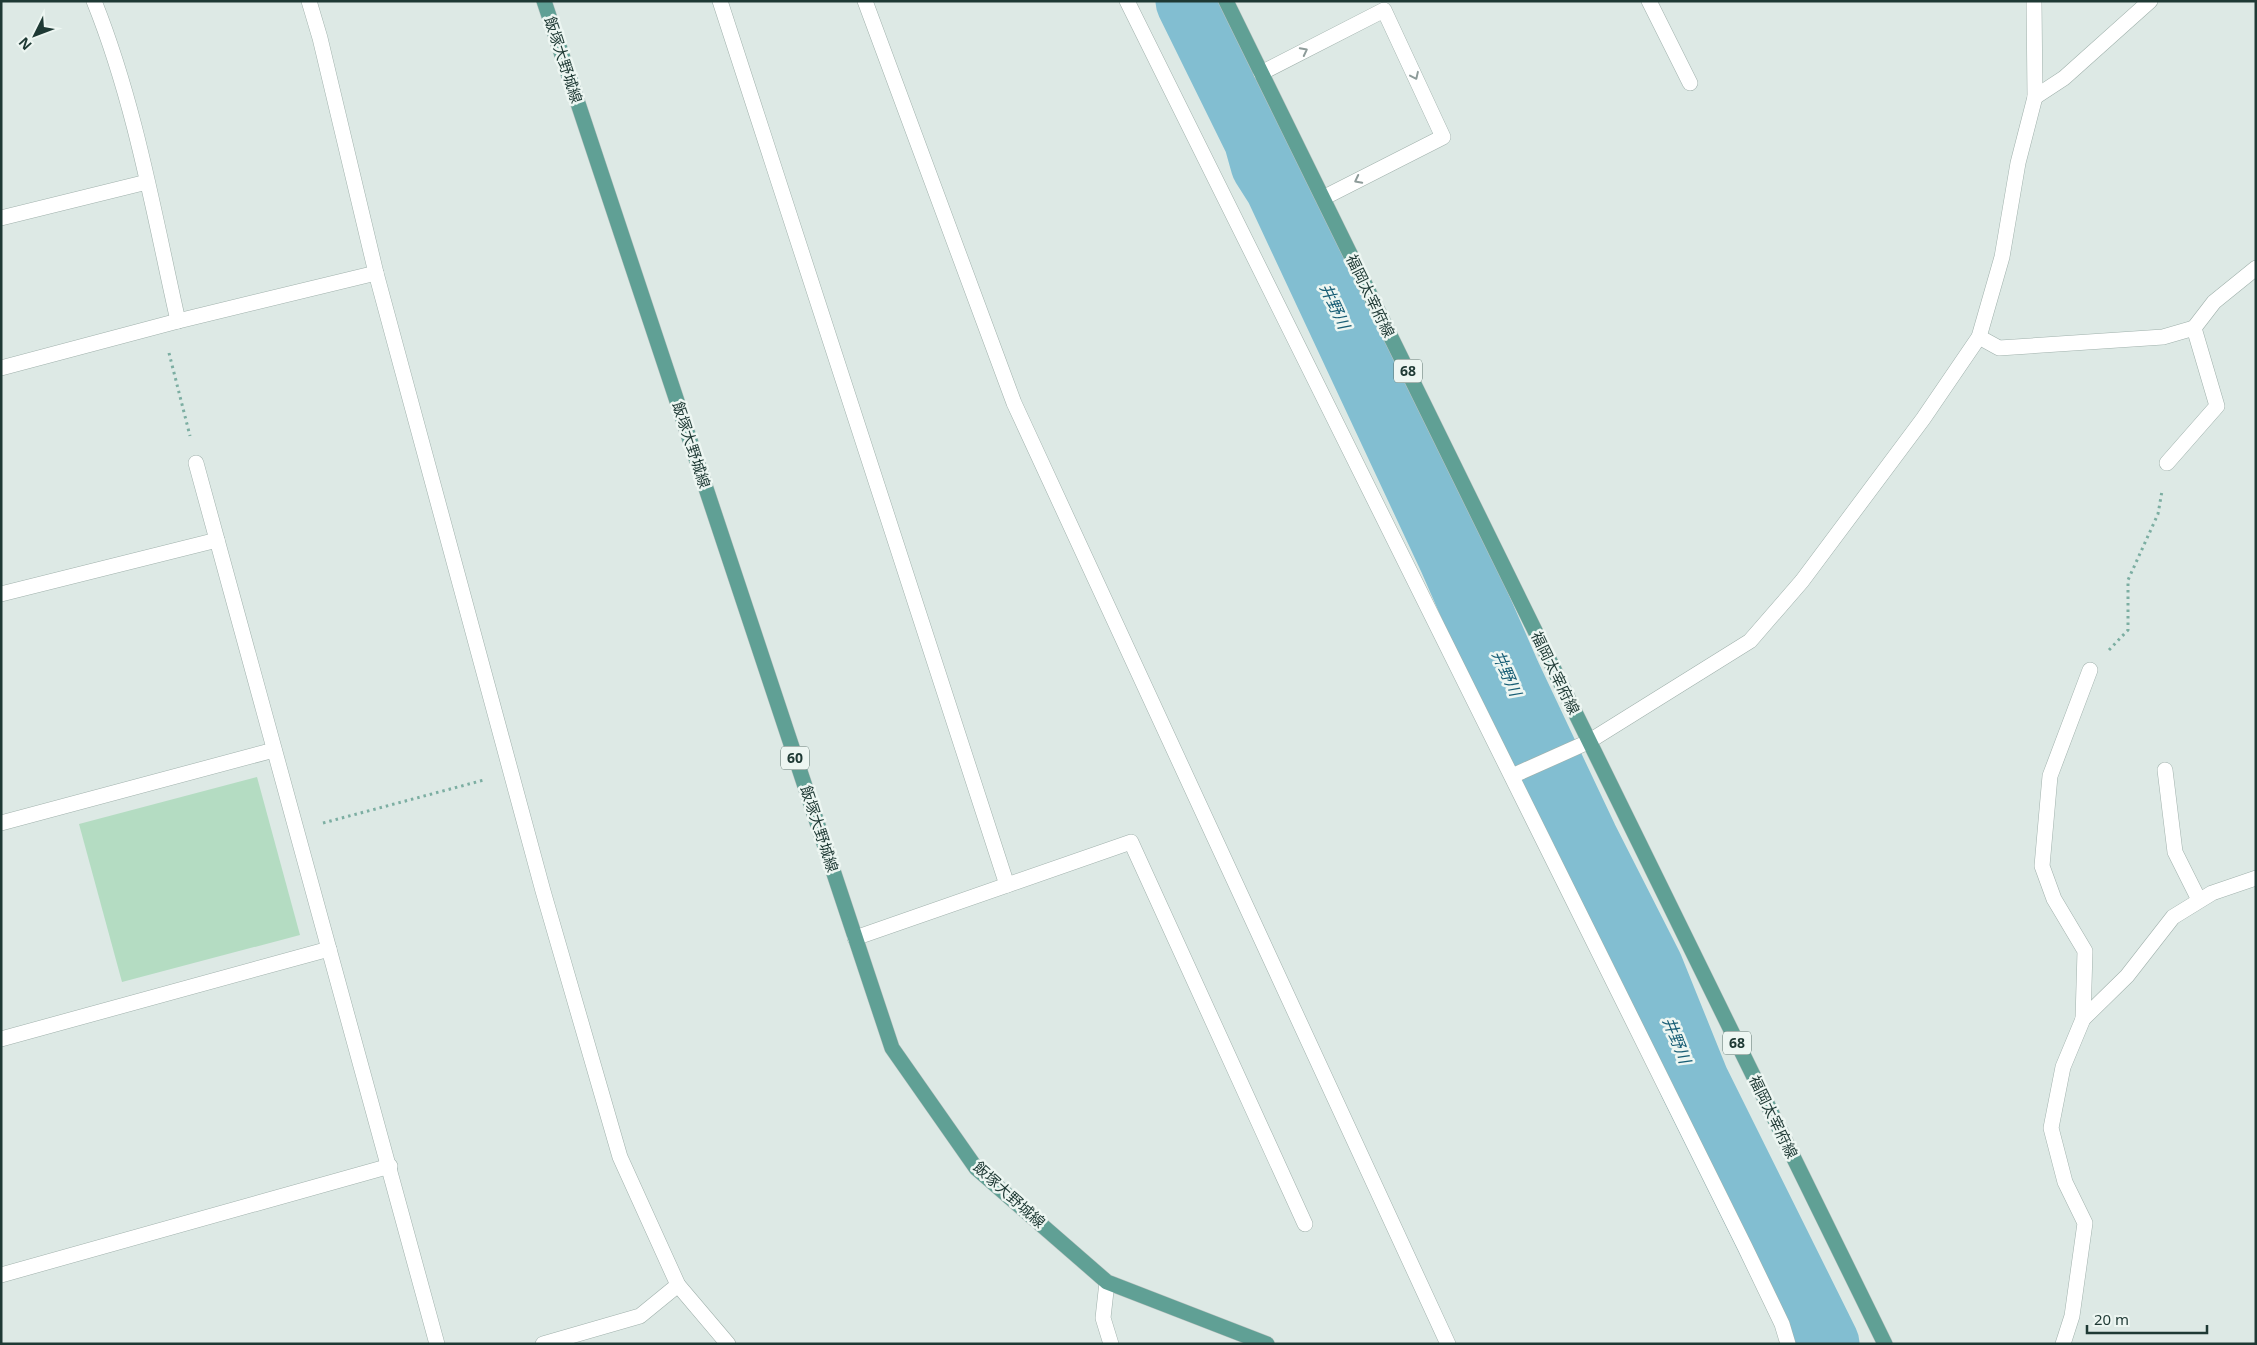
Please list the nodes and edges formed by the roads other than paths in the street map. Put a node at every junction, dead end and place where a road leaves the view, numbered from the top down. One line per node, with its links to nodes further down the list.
1 (94, 1): 14 (street)
2 (309, 1): 18 (street)
3 (544, 1): 36 (main road, 飯塚大野城線 / 60)
4 (720, 1): 34 (street)
5 (865, 1): 51 (street)
6 (1127, 1): 31 (street)
7 (1226, 1): 11 (main road, 福岡太宰府線 / 68)
8 (1649, 1): 12 (street)
9 (2034, 1): 13 (street)
10 (2150, 1): 13 (street)
11 (1261, 73): 15 (main road, 福岡太宰府線 / 68); 15 (street, one-way to 15)
12 (1690, 83)
13 (2035, 97): 21 (street)
14 (147, 182): 16 (street); 19 (street)
15 (1323, 198): 28 (main road, 福岡太宰府線 / 68)
16 (1, 218)
17 (2256, 268): 20 (street)
18 (376, 273): 19 (street); 44 (street)
19 (178, 321): 22 (street)
20 (2194, 328): 21 (street); 24 (street)
21 (1979, 337): 28 (street)
22 (1, 368)
23 (196, 463): 25 (street)
24 (2167, 463)
25 (217, 540): 26 (street); 29 (street)
26 (1, 594)
27 (2090, 670): 38 (street)
28 (1588, 742): 31 (street); 53 (main road, 福岡太宰府線 / 68)
29 (274, 750): 32 (street); 37 (street)
30 (2165, 770): 35 (street)
31 (1512, 776): 52 (street)
32 (1, 823)
33 (2256, 878): 35 (street)
34 (1007, 885): 36 (street); 41 (street)
35 (2199, 900): 38 (street)
36 (855, 938): 43 (main road, 飯塚大野城線 / 60)
37 (329, 948): 39 (street); 40 (street)
38 (2083, 1019): 45 (street)
39 (1, 1039)
40 (390, 1166): 42 (street); 46 (street)
41 (1305, 1224)
42 (1, 1275)
43 (1107, 1282): 49 (street); 50 (main road, 飯塚大野城線 / 60)
44 (678, 1285): 47 (street); 48 (street)
45 (2066, 1343)
46 (437, 1344)
47 (543, 1344)
48 (728, 1344)
49 (1111, 1344)
50 (1267, 1344)
51 (1448, 1344)
52 (1788, 1344)
53 (1885, 1344)

